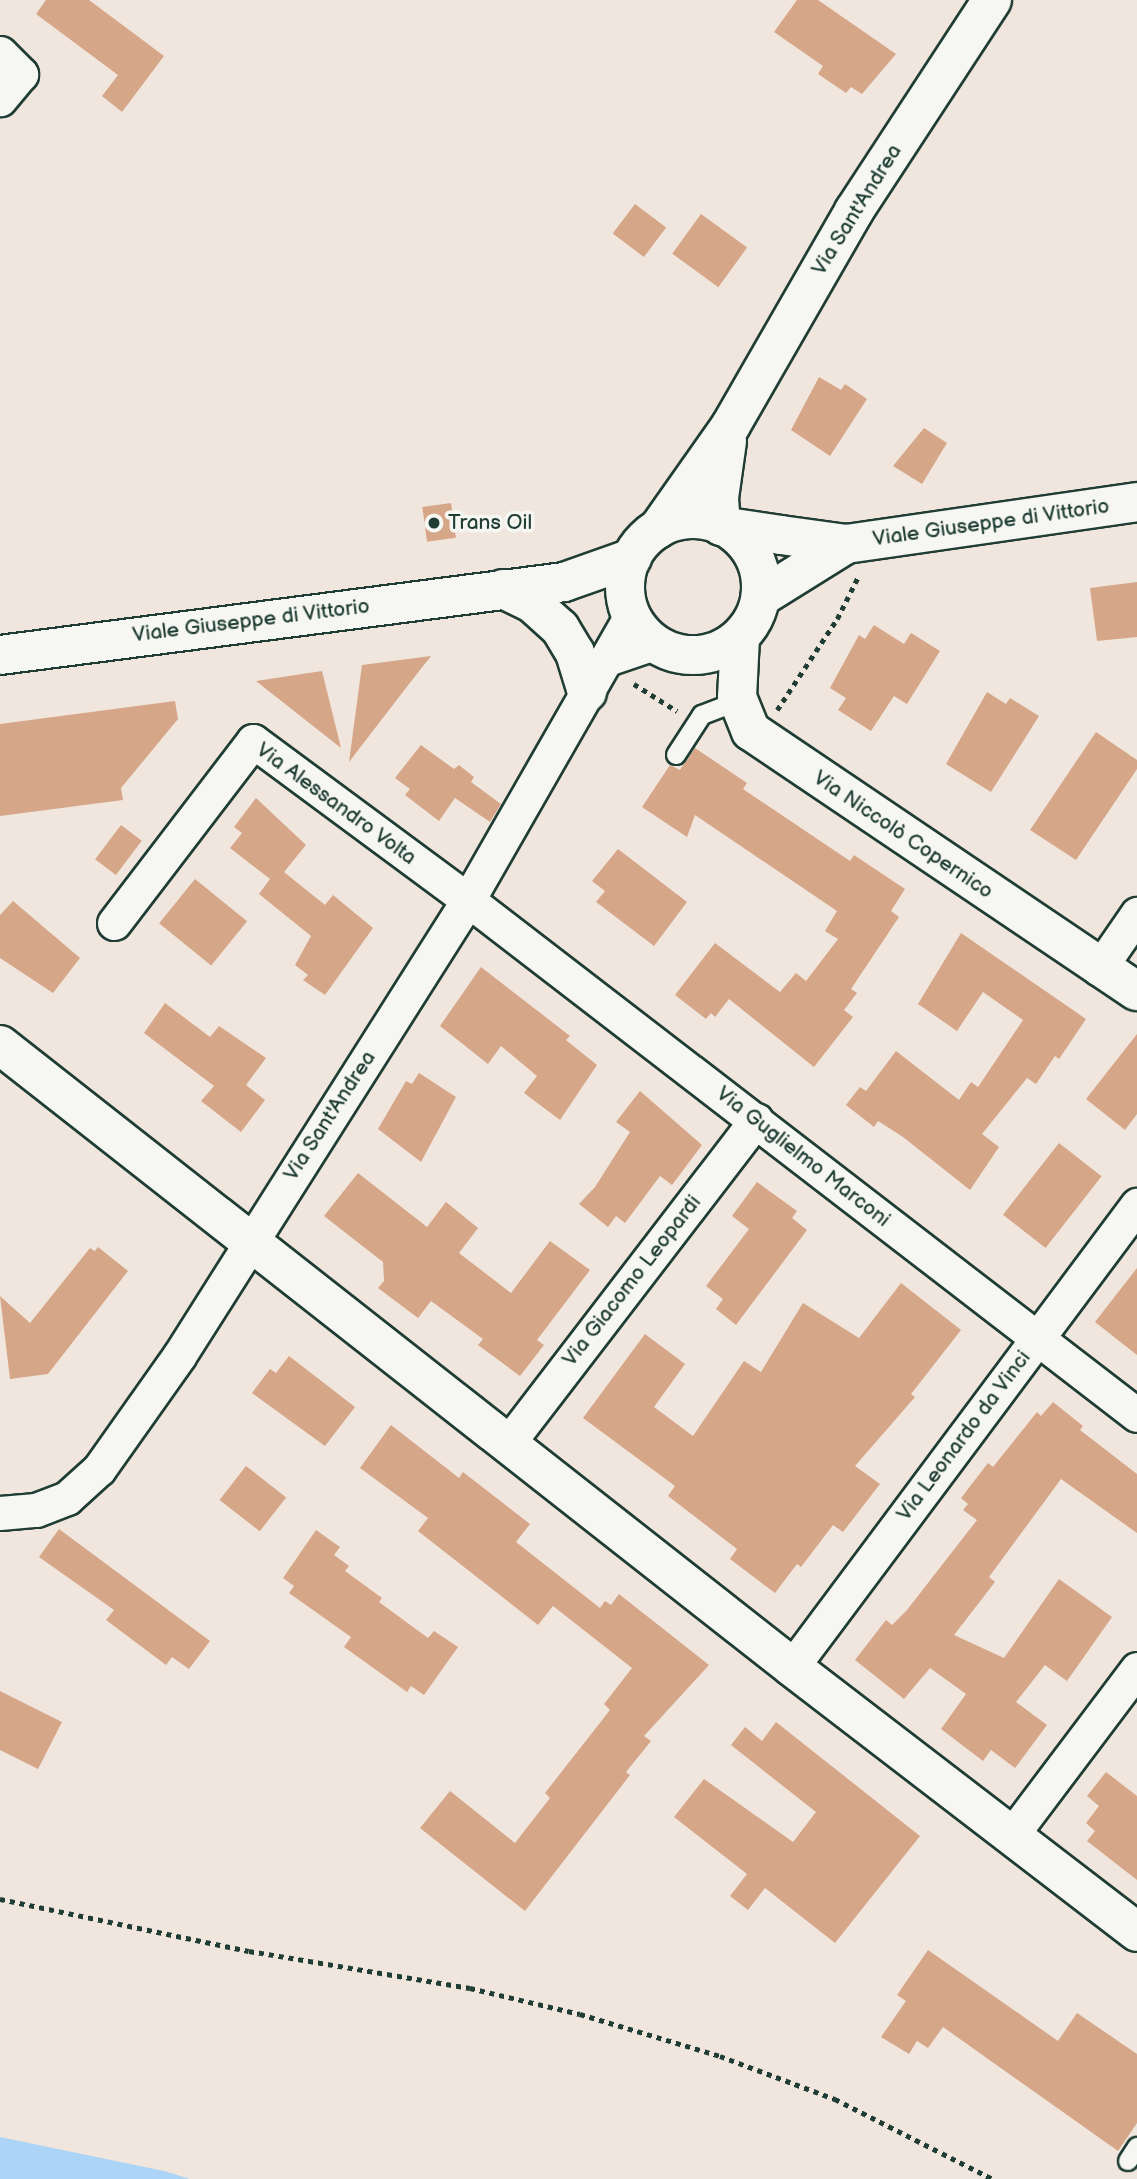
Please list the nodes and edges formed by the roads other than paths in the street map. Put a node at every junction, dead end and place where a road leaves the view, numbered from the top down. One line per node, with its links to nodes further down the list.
1 (992, 0): 4 (main road, Via Sant'Andrea)
2 (0, 53): 3 (street)
3 (0, 99)
4 (731, 425): 6 (main road, Via Sant'Andrea); 7 (main road, Via Sant'Andrea)
5 (1137, 502): 9 (main road, Viale Giuseppe di Vittorio)
6 (721, 526): 7 (main road); 9 (main road, Viale Giuseppe di Vittorio); 12 (main road)
7 (658, 529): 8 (main road)
8 (632, 558): 10 (main road, Viale Giuseppe di Vittorio); 13 (main road)
9 (853, 559): 12 (main road, Viale Giuseppe di Vittorio)
10 (564, 582): 11 (main road, Viale Giuseppe di Vittorio); 13 (main road, Viale Giuseppe di Vittorio)
11 (503, 589): 15 (main road, Viale Giuseppe di Vittorio); 16 (main road)
12 (761, 597): 14 (main road)
13 (637, 618): 14 (main road); 16 (street, Via Sant'Andrea)
14 (740, 638): 17 (main road, Via Niccolò Copernico)
15 (0, 655)
16 (587, 692): 19 (street, Via Sant'Andrea)
17 (738, 701): 18 (lane); 22 (main road, Via Niccolò Copernico)
18 (676, 755)
19 (468, 900): 21 (street, Via Alessandro Volta); 25 (street, Via Guglielmo Marconi); 27 (street, Via Sant'Andrea)
20 (1137, 914): 22 (street)
21 (114, 923)
22 (1099, 969): 23 (main road, Via Niccolò Copernico)
23 (1137, 991)
24 (0, 1045): 27 (main road)
25 (756, 1120): 28 (street, Via Guglielmo Marconi); 30 (street, Via Giacomo Leopardi)
26 (1137, 1205): 28 (street, Via Leonardo da Vinci)
27 (250, 1241): 30 (main road); 31 (street, Via Sant'Andrea)
28 (1035, 1340): 29 (street, Via Guglielmo Marconi); 32 (street, Via Leonardo da Vinci)
29 (1137, 1415)
30 (509, 1442): 32 (main road)
31 (0, 1513)
32 (792, 1667): 34 (main road)
33 (1137, 1669): 34 (street)
34 (1011, 1836): 35 (main road)
35 (1137, 1932)

